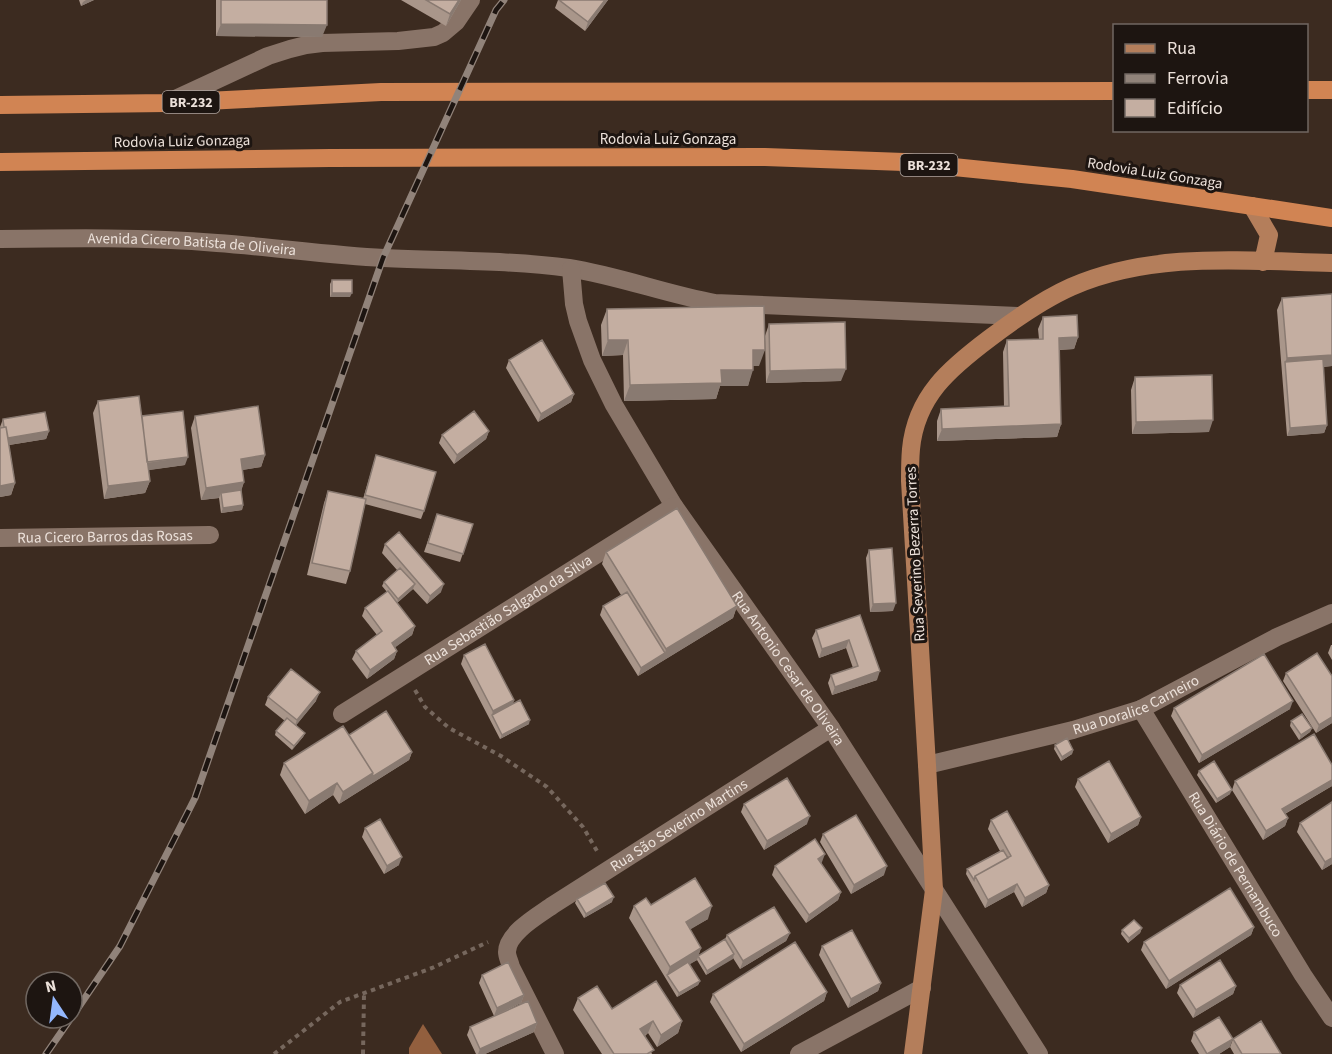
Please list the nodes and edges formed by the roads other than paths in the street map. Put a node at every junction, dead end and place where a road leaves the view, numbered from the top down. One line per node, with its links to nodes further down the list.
1 (471, 0): 5 (street)
2 (1308, 90): 3 (highway)
3 (1332, 90)
4 (1113, 91): 5 (highway, BR-232)
5 (167, 103): 6 (highway, BR-232)
6 (0, 105)
7 (0, 162): 8 (highway, Rodovia Luiz Gonzaga / BR-232)
8 (1252, 206): 9 (highway, Rodovia Luiz Gonzaga / BR-232); 11 (main road)
9 (1332, 218)
10 (0, 239): 13 (street, Avenida Cicero Batista de Oliveira)
11 (1263, 262): 12 (main road, Rua Severino Bezerra Torres); 14 (main road, Rua Severino Bezerra Torres)
12 (1332, 263)
13 (572, 269): 14 (street, Avenida Cicero Batista de Oliveira); 15 (street, Rua Antonio Cesar de Oliveira)
14 (1018, 316): 22 (main road, Rua Severino Bezerra Torres)
15 (674, 506): 20 (street, Rua Sebastião Salgado da Silva); 21 (street, Rua Antonio Cesar de Oliveira)
16 (210, 534): 17 (street, Rua Cicero Barros das Rosas)
17 (0, 538)
18 (1332, 613): 19 (street, Rua Doralice Carneiro)
19 (1141, 708): 22 (street, Rua Doralice Carneiro); 25 (street, Rua Diário de Pernambuco)
20 (342, 714)
21 (831, 728): 23 (street, Rua Antonio Cesar de Oliveira); 26 (street, Rua São Severino Martins)
22 (927, 765): 23 (main road, Rua Severino Bezerra Torres)
23 (934, 890): 24 (main road, Rua Severino Bezerra Torres); 29 (street, Rua Antonio Cesar de Oliveira)
24 (922, 988): 27 (street); 28 (main road, Rua Severino Bezerra Torres)
25 (1332, 1018)
26 (555, 1054)
27 (799, 1054)
28 (913, 1054)
29 (1039, 1054)

